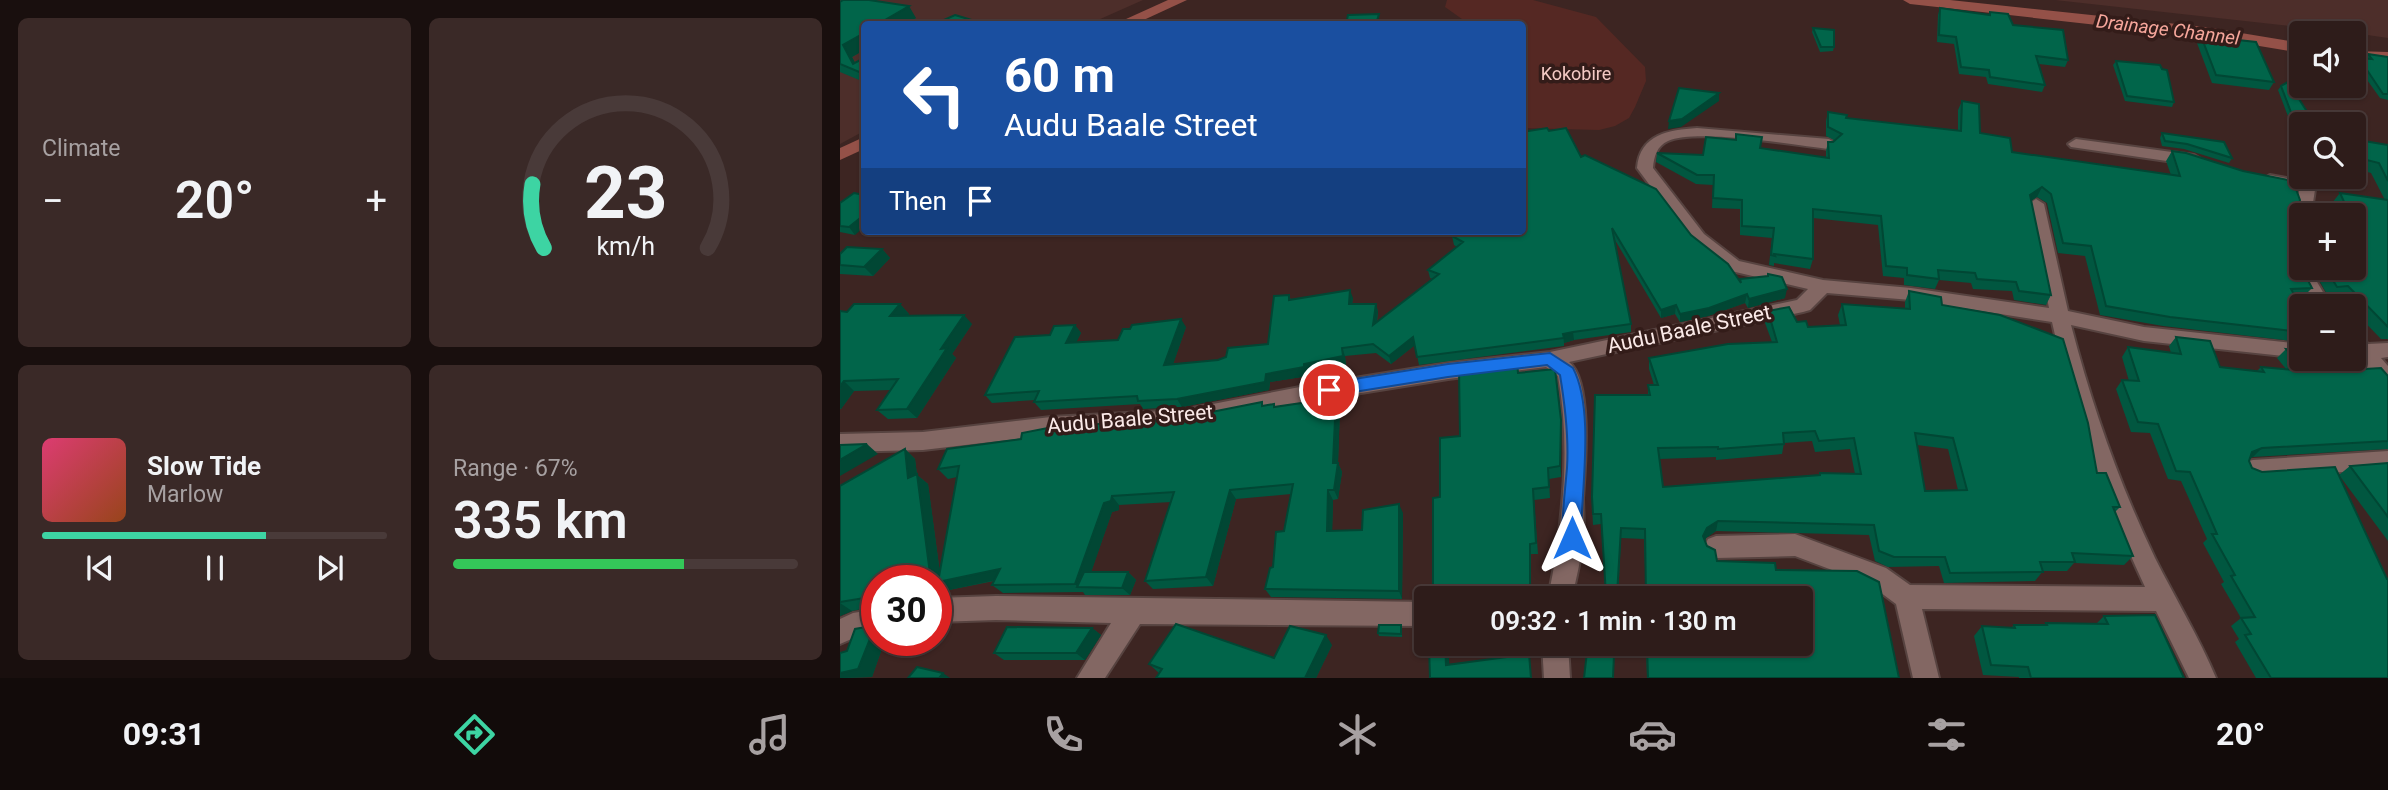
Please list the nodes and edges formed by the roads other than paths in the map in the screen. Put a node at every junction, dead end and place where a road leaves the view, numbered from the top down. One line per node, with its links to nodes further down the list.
1 (1829, 144): 7 (street)
2 (2076, 144): 3 (street)
3 (2210, 165)
4 (2255, 177): 5 (street)
5 (2305, 203)
6 (2036, 204): 8 (street)
7 (1823, 286): 8 (street); 13 (street, Audu Baale Street)
8 (2059, 316): 10 (street); 23 (street)
9 (2366, 349): 11 (street)
10 (2289, 350)
11 (2388, 350)
12 (2366, 357): 14 (street)
13 (1550, 359): 15 (street, Audu Baale Street); 21 (street)
14 (2388, 379)
15 (923, 441): 16 (street, Audu Baale Street); 18 (street)
16 (840, 443)
17 (2388, 460): 19 (street)
18 (887, 462)
19 (2253, 469)
20 (1716, 547): 22 (street)
21 (1562, 586)
22 (1907, 598): 23 (street); 32 (street)
23 (2161, 599): 33 (street)
24 (952, 609): 25 (street)
25 (1133, 612): 26 (street); 30 (street)
26 (1414, 614)
27 (861, 624): 28 (street)
28 (840, 632)
29 (1556, 656): 31 (street)
30 (1090, 678)
31 (1557, 678)
32 (1926, 678)
33 (2203, 678)

